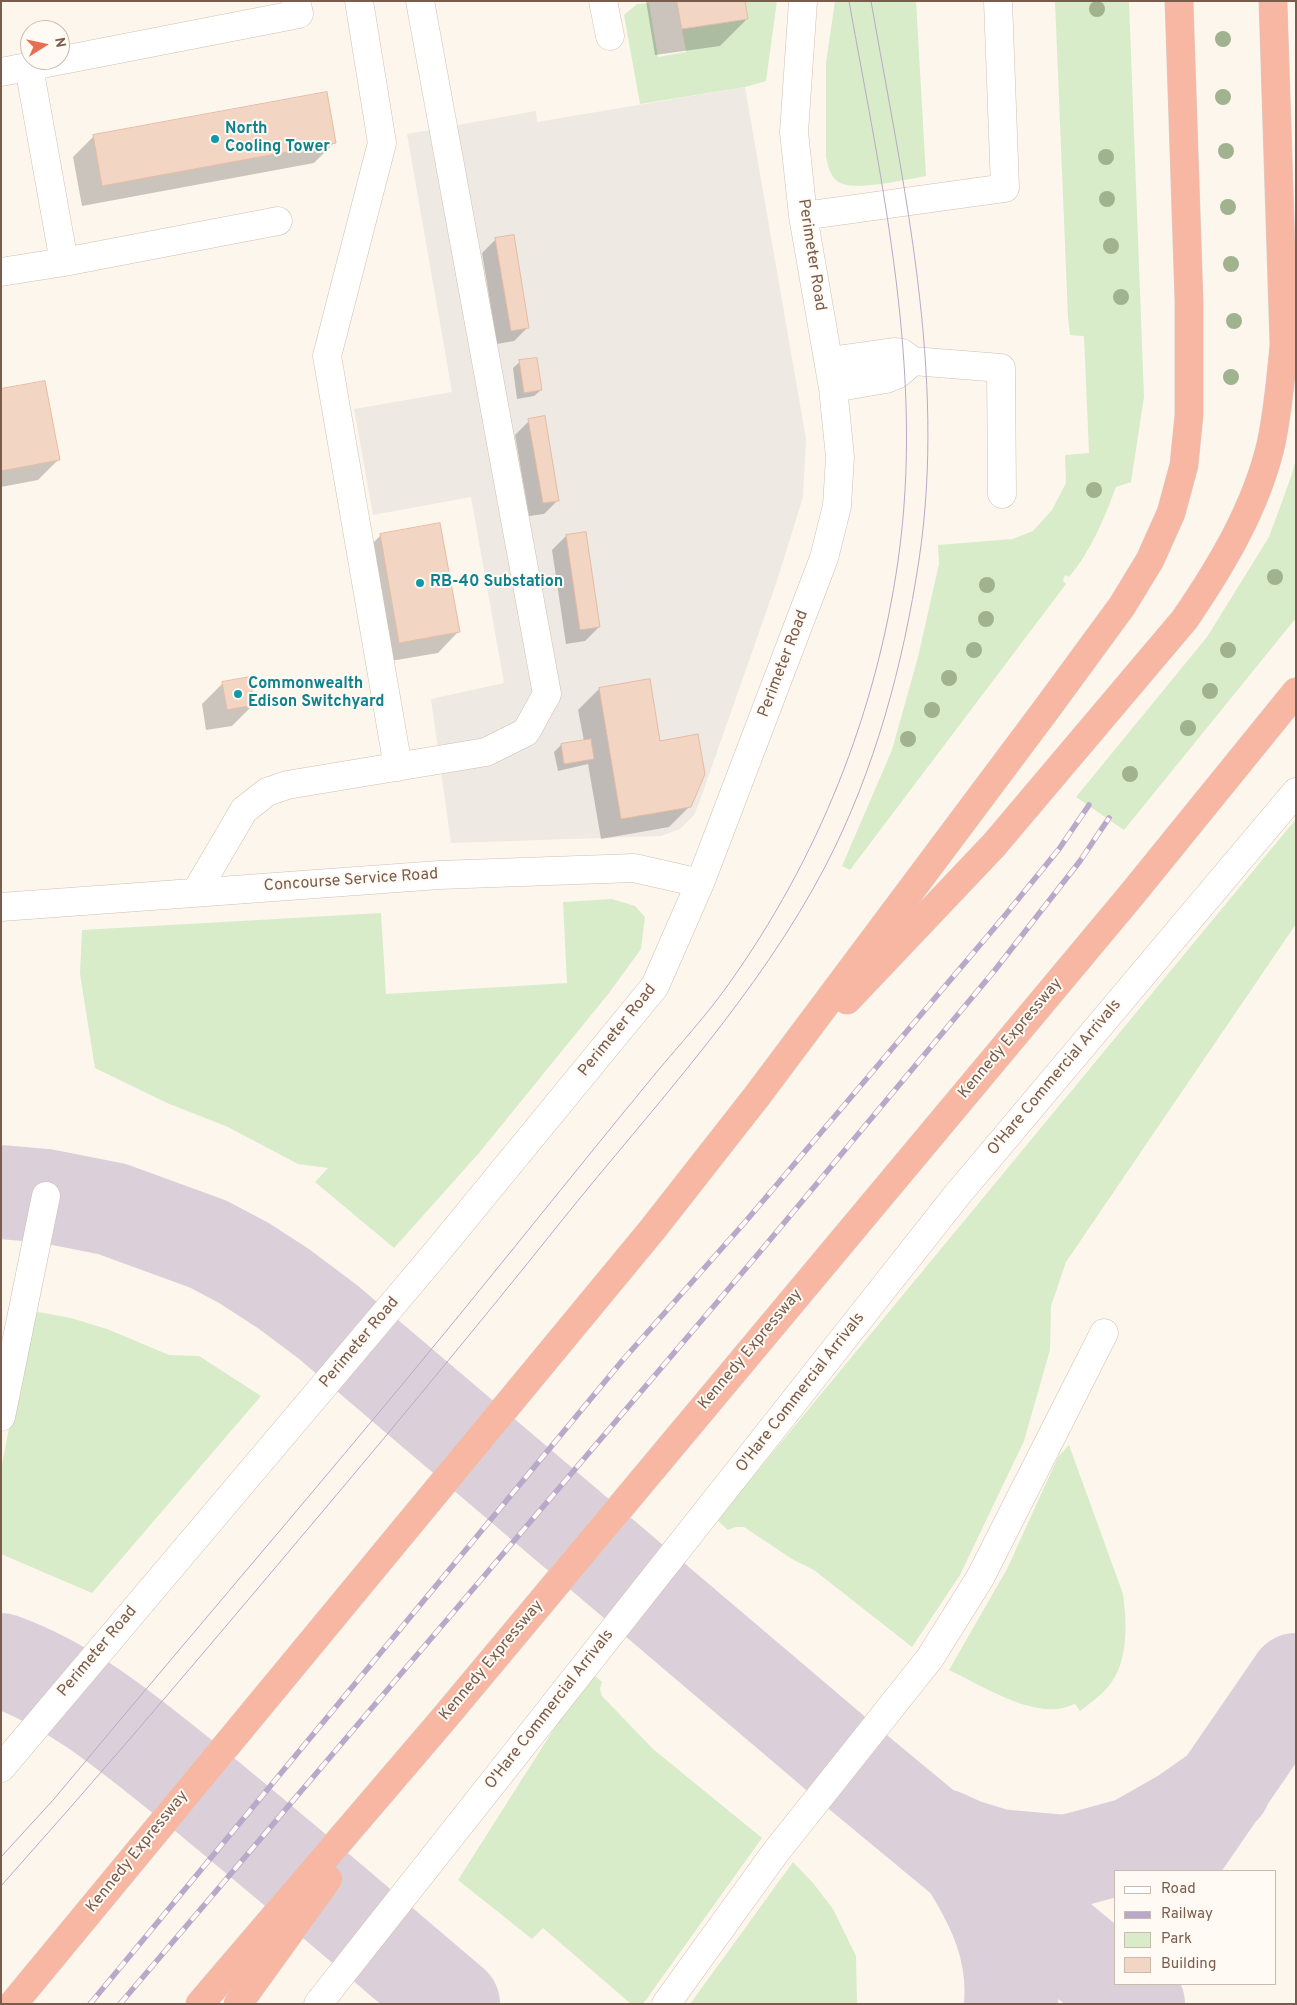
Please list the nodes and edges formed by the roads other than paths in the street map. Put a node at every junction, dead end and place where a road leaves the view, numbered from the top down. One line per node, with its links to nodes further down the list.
1 (296, 1): 10 (lane)
2 (358, 1): 23 (lane)
3 (420, 1): 23 (lane)
4 (603, 1): 9 (lane)
5 (803, 1): 14 (lane, Perimeter Road)
6 (998, 1): 14 (lane)
7 (1179, 1): 28 (highway)
8 (1273, 1): 28 (highway)
9 (610, 36)
10 (70, 59)
11 (20, 69): 13 (lane)
12 (30, 70): 16 (lane)
13 (1, 72)
14 (803, 216): 18 (lane, Perimeter Road)
15 (278, 221): 16 (lane)
16 (64, 262): 17 (lane)
17 (1, 272)
18 (829, 361): 19 (lane); 20 (lane, Perimeter Road)
19 (913, 361): 20 (lane); 21 (lane)
20 (833, 388): 25 (lane, Perimeter Road)
21 (1002, 494)
22 (1296, 692): 32 (highway, Kennedy Expressway)
23 (398, 767): 26 (lane)
24 (1296, 792): 37 (lane, O'Hare Commercial Arrivals)
25 (700, 883): 26 (lane, Concourse Service Road); 33 (lane, Perimeter Road)
26 (196, 892): 27 (lane, Concourse Service Road)
27 (1, 907)
28 (757, 1096): 34 (highway, Kennedy Expressway)
29 (46, 1196): 31 (lane)
30 (1104, 1333): 38 (lane)
31 (1, 1417)
32 (446, 1716): 35 (highway, Kennedy Expressway); 36 (highway)
33 (1, 1768)
34 (13, 2004)
35 (200, 2004)
36 (238, 2004)
37 (318, 2004)
38 (666, 2004)

